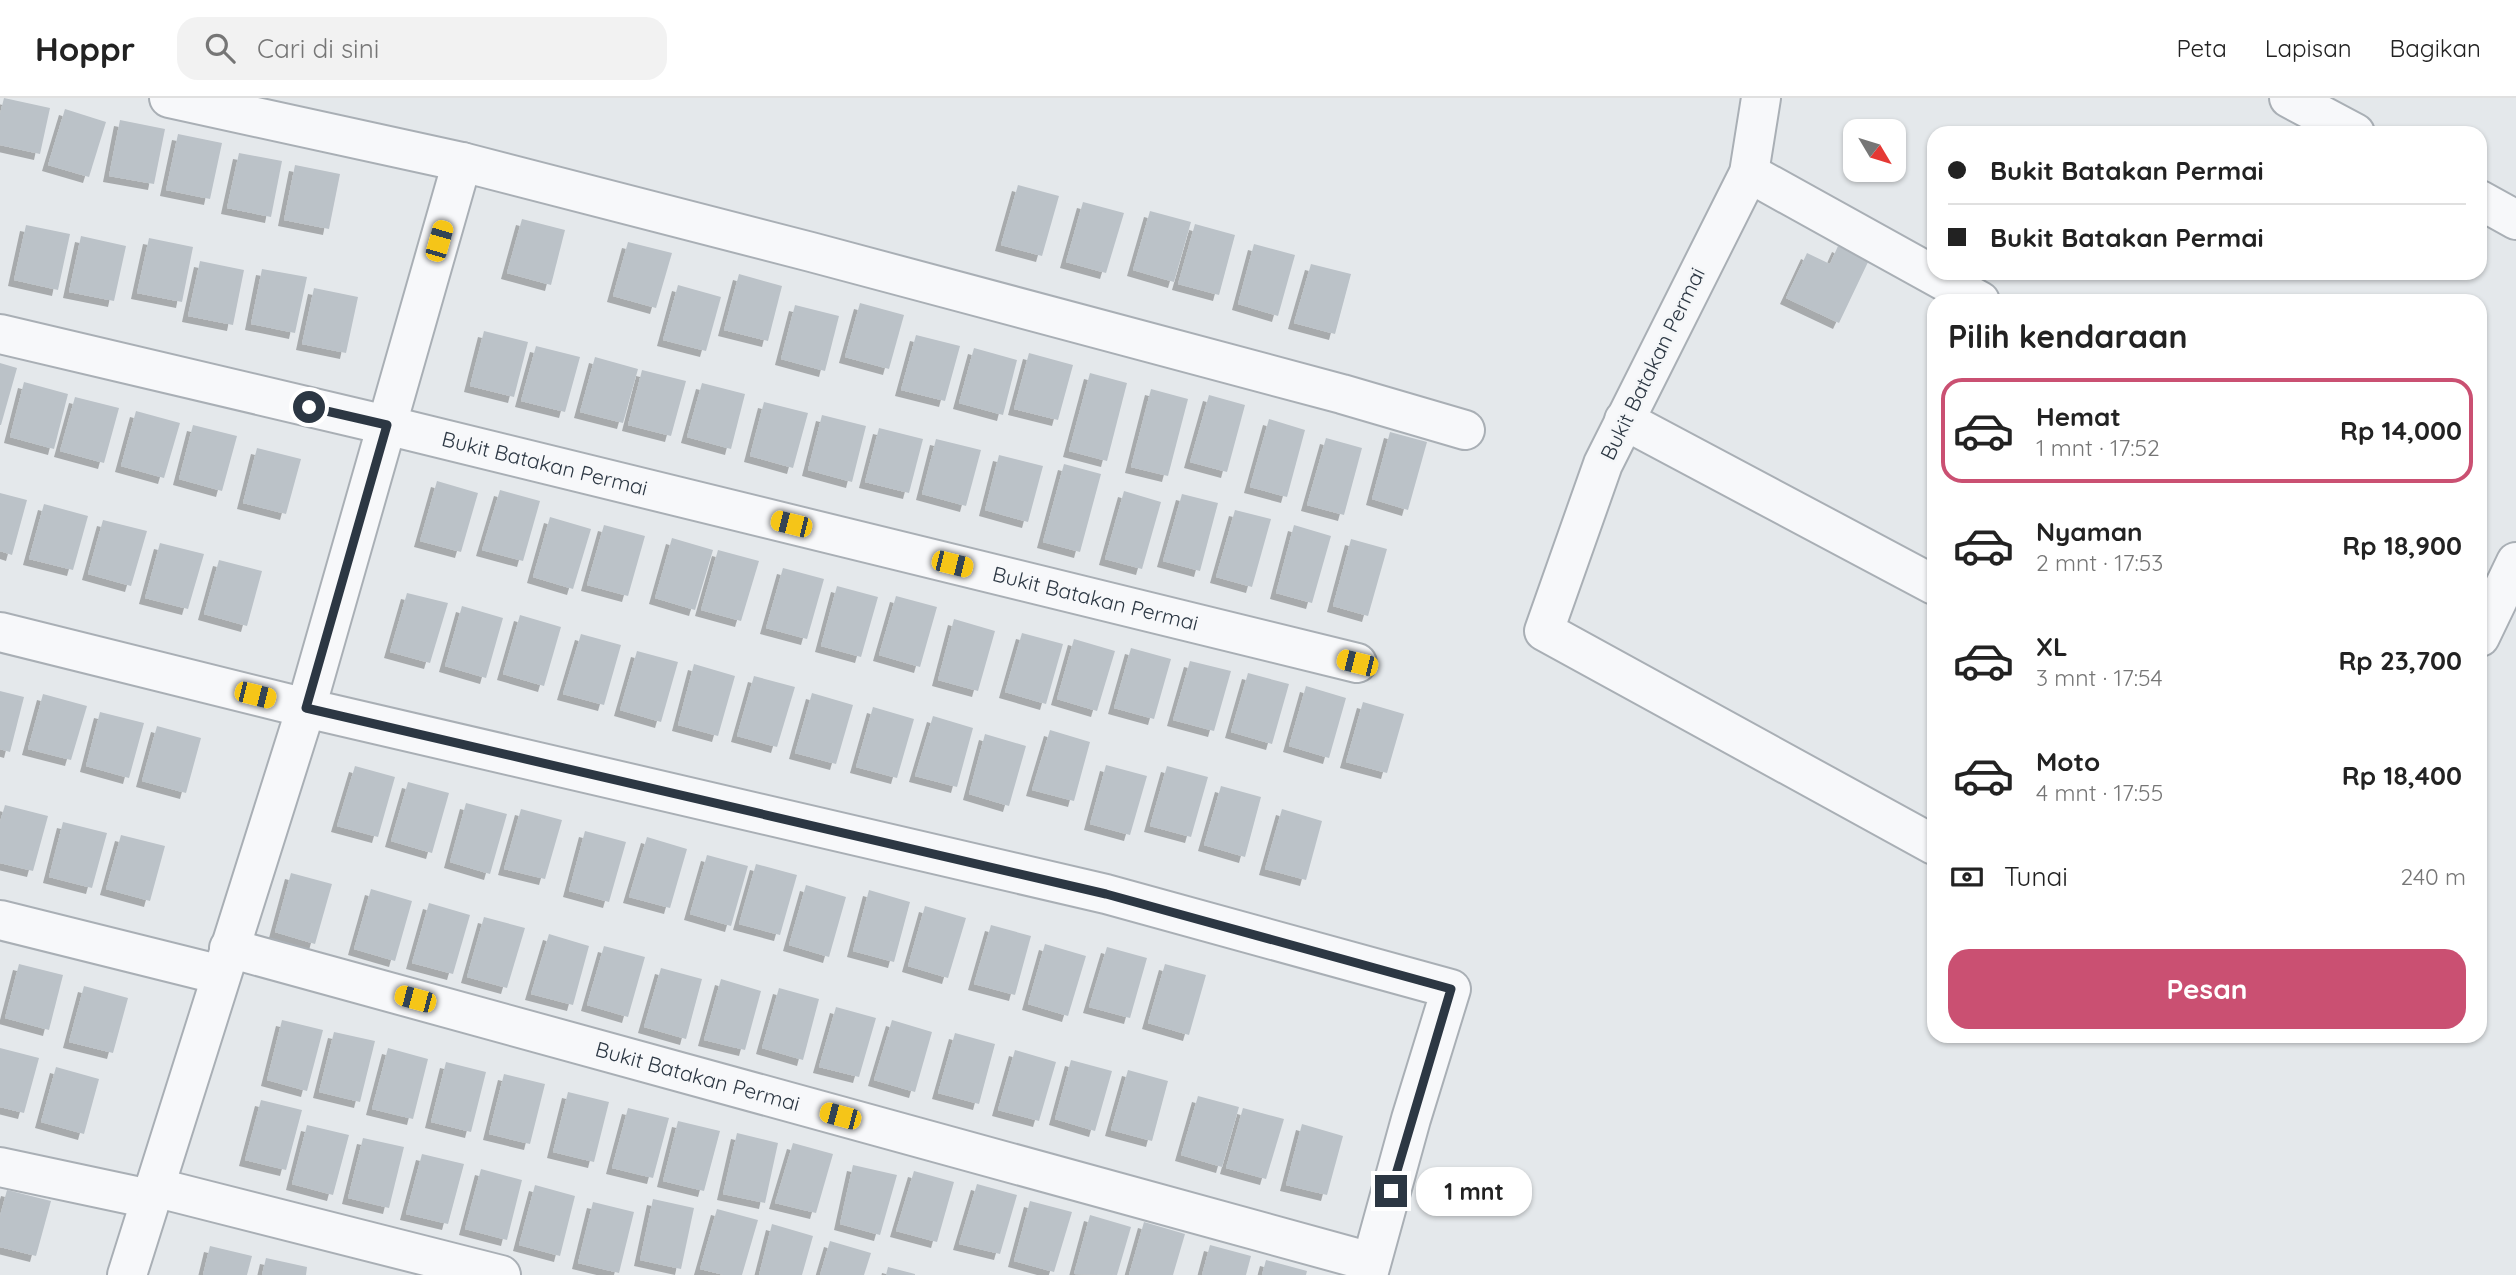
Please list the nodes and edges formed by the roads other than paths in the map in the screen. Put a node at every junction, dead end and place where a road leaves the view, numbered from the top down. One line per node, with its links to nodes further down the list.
1 (169, 98): 5 (street)
2 (1761, 98): 6 (street, Bukit Batakan Permai)
3 (2289, 98): 4 (street)
4 (2342, 126)
5 (462, 162): 14 (street); 15 (street)
6 (1749, 173): 9 (street); 13 (street, Bukit Batakan Permai)
7 (2487, 204): 8 (street)
8 (2516, 220)
9 (1927, 272)
10 (1942, 280): 11 (street)
11 (1967, 294)
12 (0, 334): 14 (street, Bukit Batakan Permai)
13 (1624, 420): 17 (street); 22 (street, Bukit Batakan Permai)
14 (387, 425): 20 (street, Bukit Batakan Permai); 21 (street)
15 (1465, 430)
16 (2504, 575): 18 (street)
17 (1927, 581)
18 (2487, 619)
19 (0, 632): 21 (street, Bukit Batakan Permai)
20 (1357, 663)
21 (306, 708): 24 (street); 27 (street, Bukit Batakan Permai)
22 (1927, 841)
23 (0, 920): 24 (street, Bukit Batakan Permai)
24 (225, 961): 26 (street); 27 (street, Bukit Batakan Permai)
25 (0, 1167): 26 (street)
26 (152, 1193): 28 (street); 29 (street)
27 (1369, 1268)
28 (127, 1275)
29 (501, 1275)

